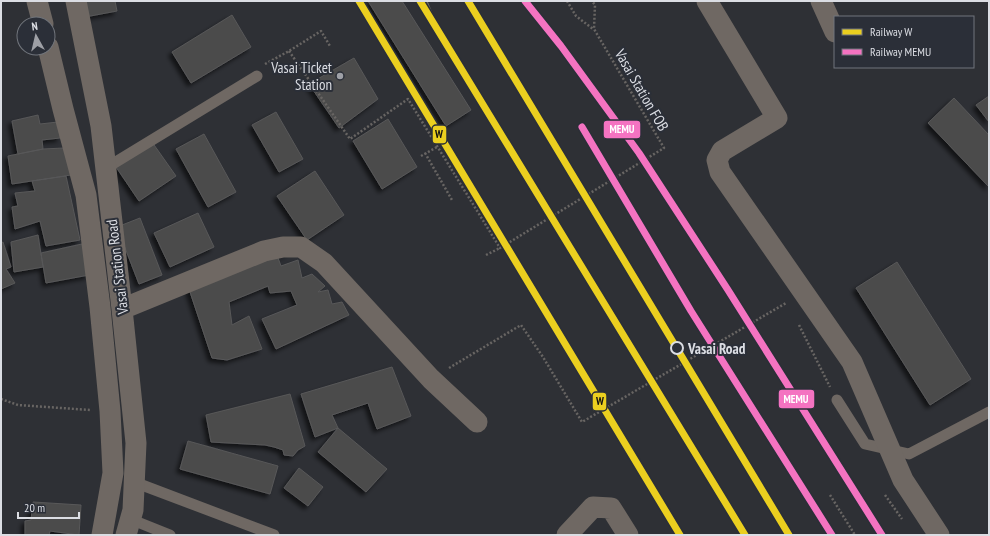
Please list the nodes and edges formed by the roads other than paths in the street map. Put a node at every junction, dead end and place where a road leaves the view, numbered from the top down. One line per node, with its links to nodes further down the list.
1 (37, 1): 5 (street)
2 (76, 1): 9 (street, Vasai Station Road)
3 (707, 1): 14 (street)
4 (821, 1): 6 (street)
5 (40, 16)
6 (834, 30)
7 (50, 56): 17 (street)
8 (257, 76): 9 (lane)
9 (106, 168): 10 (street, Vasai Station Road)
10 (122, 310): 13 (street); 15 (street, Vasai Station Road)
11 (837, 400): 14 (lane)
12 (989, 412): 14 (lane)
13 (477, 422)
14 (891, 450): 22 (street)
15 (134, 482): 16 (street, Vasai Station Road); 19 (lane)
16 (128, 527): 18 (lane)
17 (102, 535)
18 (170, 535)
19 (274, 535)
20 (567, 535): 21 (street)
21 (628, 535)
22 (939, 535)

